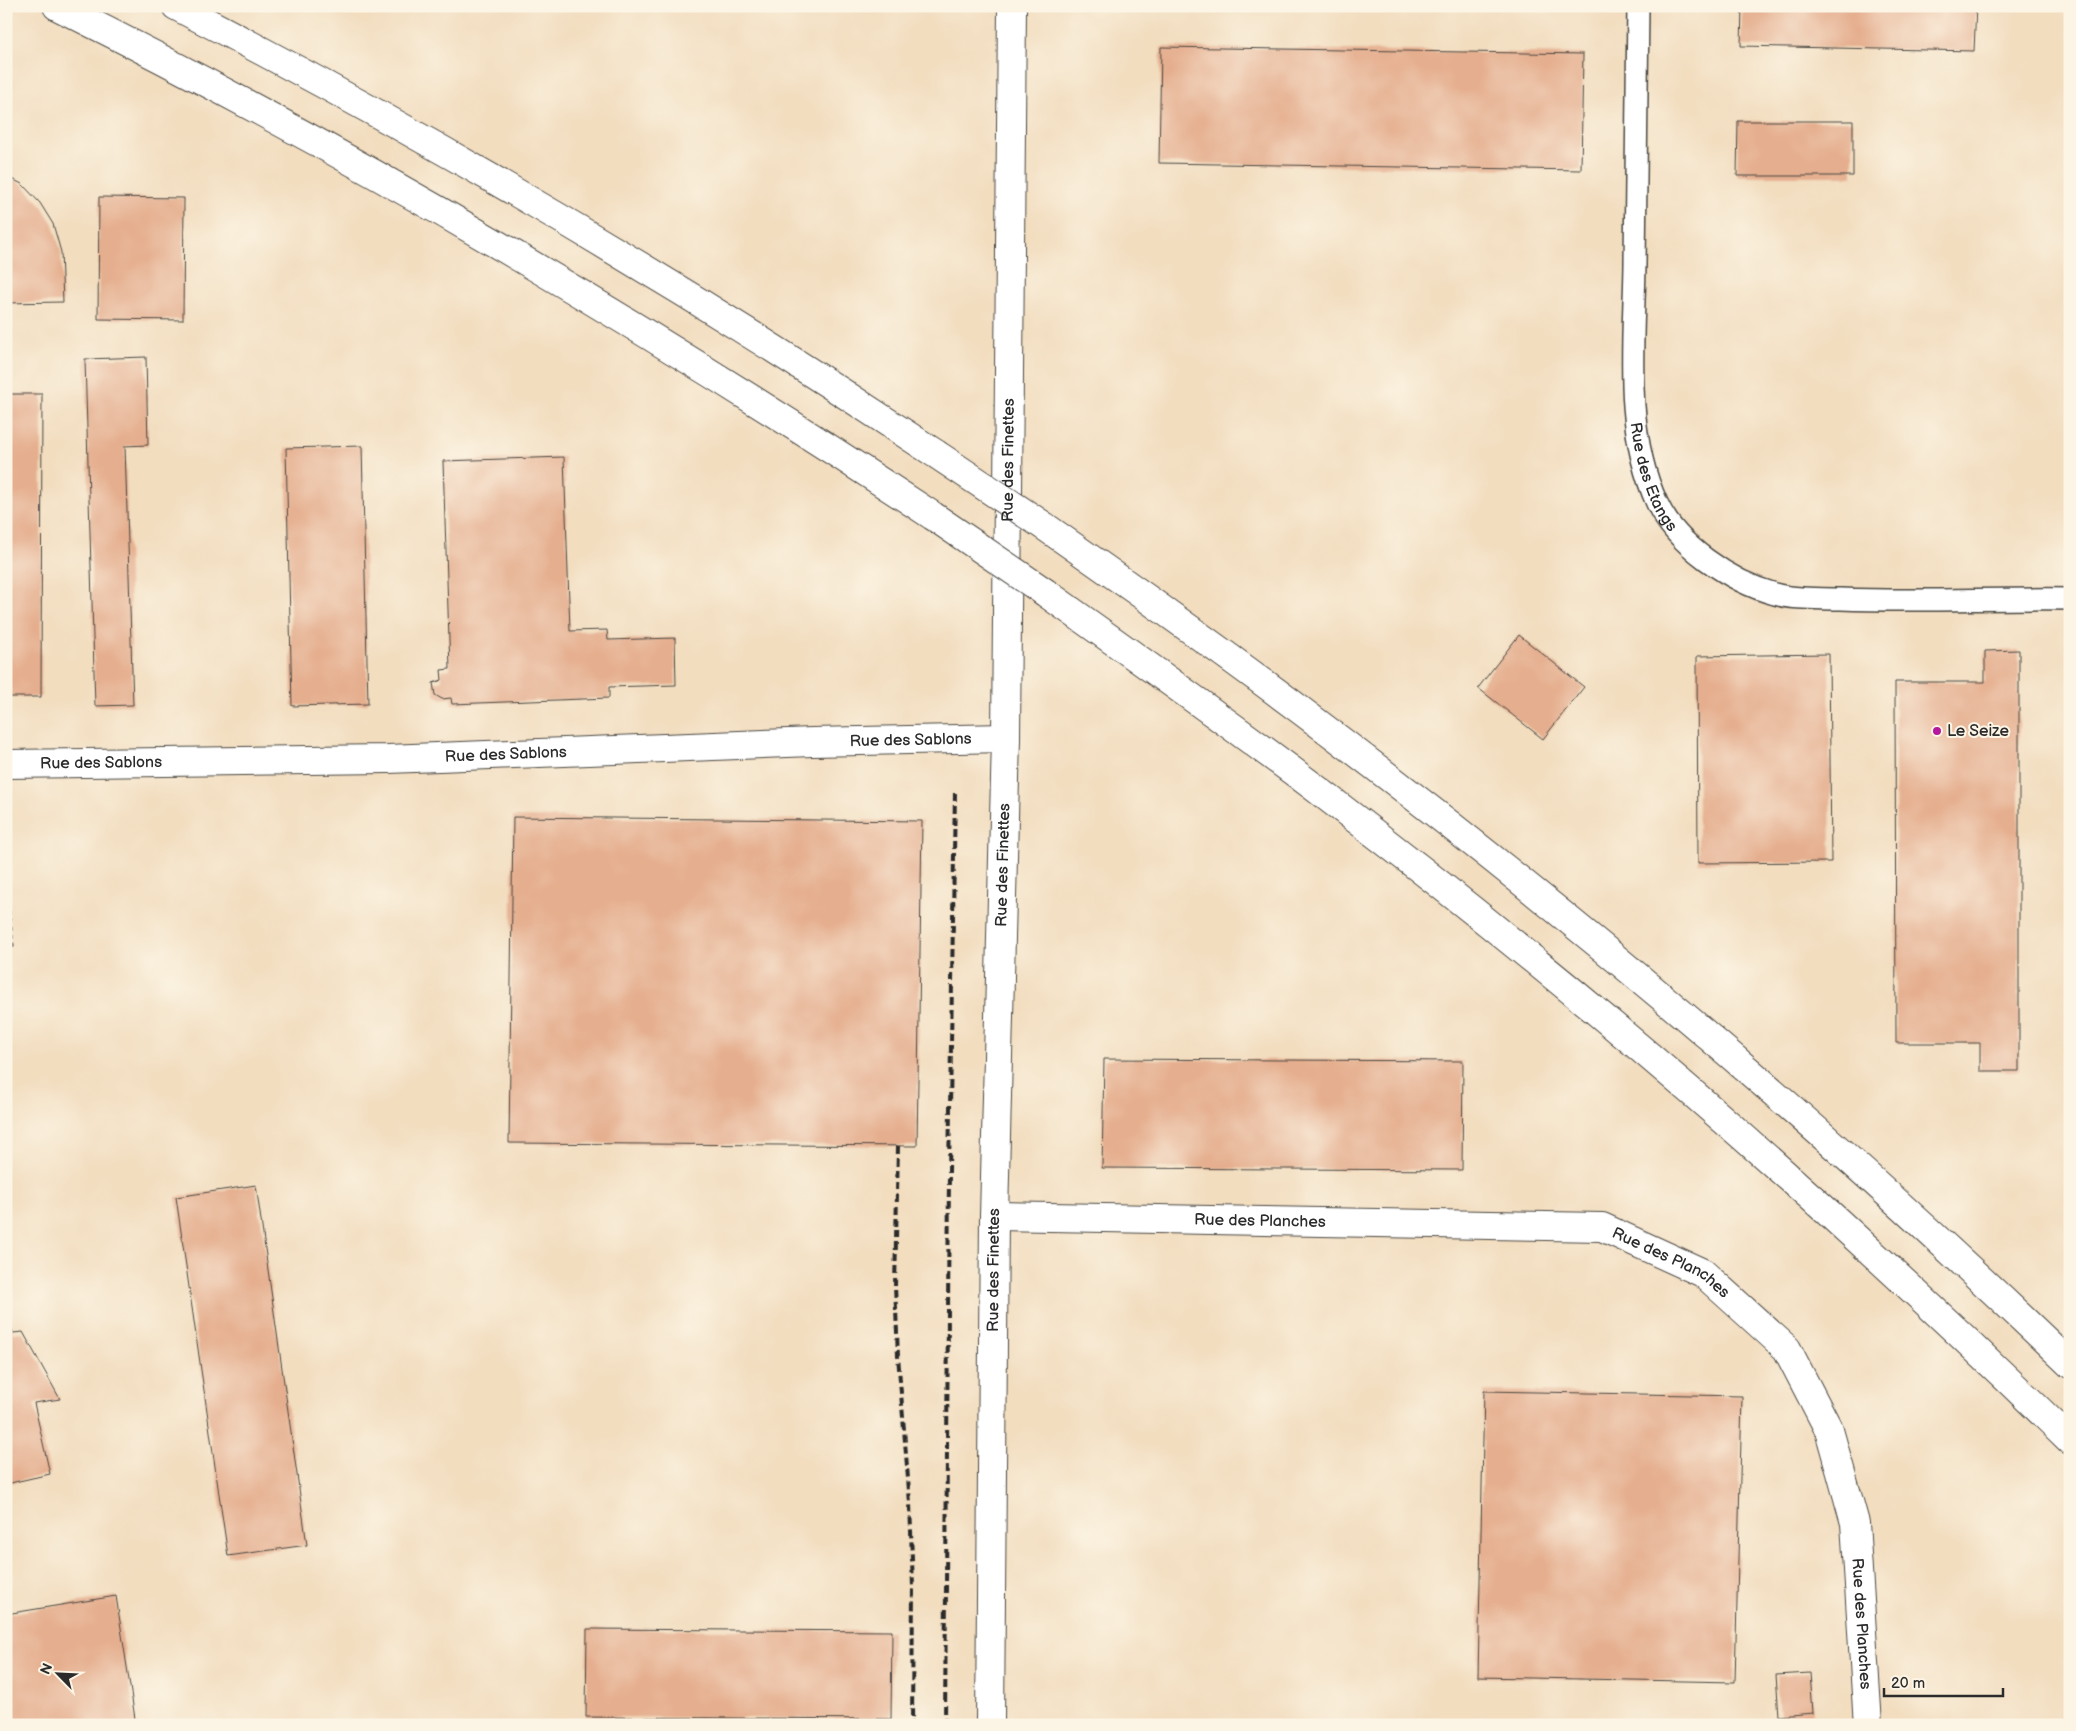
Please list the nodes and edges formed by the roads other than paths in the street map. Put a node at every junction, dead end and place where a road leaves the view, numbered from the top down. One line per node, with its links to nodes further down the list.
1 (57, 6): 10 (main road, bridge)
2 (176, 6): 9 (main road, bridge)
3 (1012, 6): 6 (main road, Rue des Finettes)
4 (1638, 6): 5 (lane, Rue des Etangs)
5 (2070, 599)
6 (1006, 738): 7 (main road, Rue des Sablons); 8 (main road, Rue des Finettes)
7 (6, 764)
8 (994, 1216): 11 (main road, Rue des Finettes); 12 (main road, Rue des Planches)
9 (2070, 1364)
10 (2070, 1440)
11 (990, 1725)
12 (1868, 1725)

